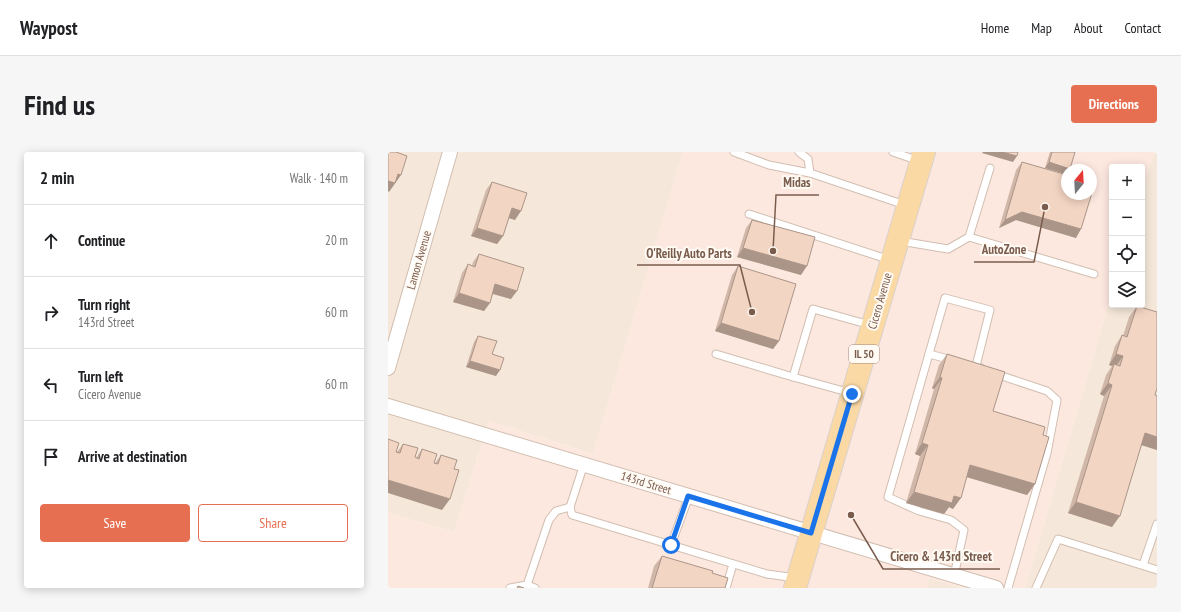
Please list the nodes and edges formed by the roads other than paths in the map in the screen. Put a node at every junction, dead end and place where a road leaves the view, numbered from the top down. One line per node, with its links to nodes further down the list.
1 (450, 152): 17 (street, Lamon Avenue)
2 (734, 152): 7 (lane)
3 (799, 152): 7 (lane)
4 (893, 152): 5 (lane)
5 (922, 157): 8 (main road, Cicero Avenue / IL 50)
6 (990, 168): 10 (lane)
7 (810, 173): 8 (lane)
8 (908, 206): 11 (main road, Cicero Avenue / IL 50)
9 (749, 214): 11 (lane)
10 (970, 237): 11 (lane); 12 (lane)
11 (895, 250): 13 (main road, Cicero Avenue / IL 50)
12 (1094, 274)
13 (873, 326): 18 (lane); 19 (main road, Cicero Avenue / IL 50)
14 (716, 354): 18 (lane)
15 (929, 354): 16 (lane); 16 (lane); 30 (lane)
16 (969, 365): 37 (lane)
17 (388, 368)
18 (793, 377): 19 (lane)
19 (852, 394): 25 (main road, Cicero Avenue / IL 50)
20 (388, 406): 21 (street, 143rd Street)
21 (584, 464): 22 (street, 143rd Street); 23 (lane)
22 (688, 496): 25 (street, 143rd Street); 26 (lane)
23 (570, 507): 26 (lane); 32 (lane)
24 (1157, 524): 28 (lane)
25 (811, 533): 30 (street, 143rd Street); 31 (main road, Cicero Avenue / IL 50)
26 (671, 545): 27 (lane)
27 (733, 564): 31 (lane); 35 (lane)
28 (1143, 566): 29 (lane); 38 (lane)
29 (1157, 570)
30 (954, 576): 36 (street, 143rd Street)
31 (796, 583)
32 (527, 585): 33 (lane); 34 (lane)
33 (510, 588)
34 (535, 588)
35 (726, 588)
36 (996, 588)
37 (1008, 588)
38 (1036, 588)

